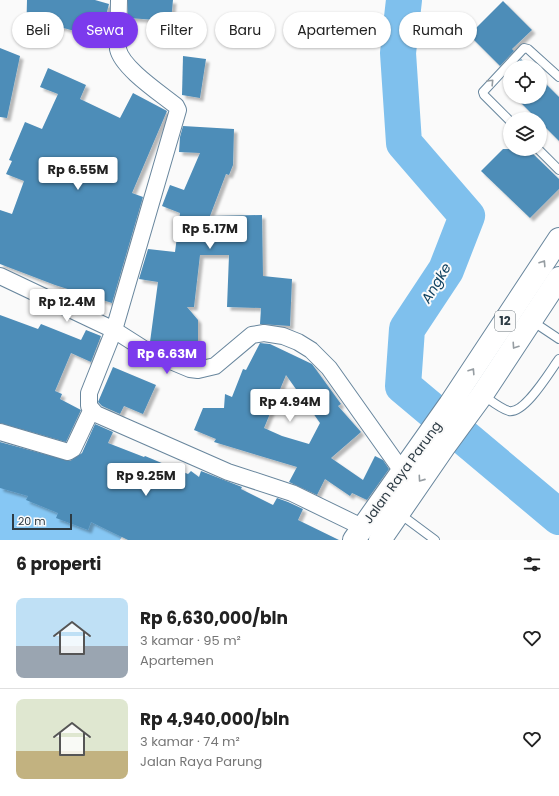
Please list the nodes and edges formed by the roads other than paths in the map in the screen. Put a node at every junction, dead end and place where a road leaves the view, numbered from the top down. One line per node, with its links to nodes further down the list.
1 (119, 0): 10 (street)
2 (559, 77): 3 (lane, one-way to 2)
3 (503, 114)
4 (545, 156): 5 (lane)
5 (559, 170)
6 (559, 239): 14 (highway, 12, one-way to 6)
7 (0, 276): 10 (street)
8 (559, 278): 9 (highway, 12)
9 (531, 321): 11 (lane); 13 (highway, 12, one-way to 13)
10 (114, 330): 15 (street); 18 (street)
11 (559, 339)
12 (559, 359): 13 (lane)
13 (482, 395): 14 (highway, 12)
14 (459, 409): 17 (highway, Jalan Raya Parung / 12)
15 (91, 411): 16 (street); 20 (street)
16 (0, 432)
17 (436, 441): 18 (highway, Jalan Raya Parung / 12); 19 (highway, Jalan Raya Parung / 12, one-way to 19)
18 (402, 471): 20 (highway, Jalan Raya Parung / 12)
19 (397, 513): 21 (highway, Jalan Raya Parung / 12); 22 (lane)
20 (358, 533)
21 (380, 540)
22 (436, 540)

